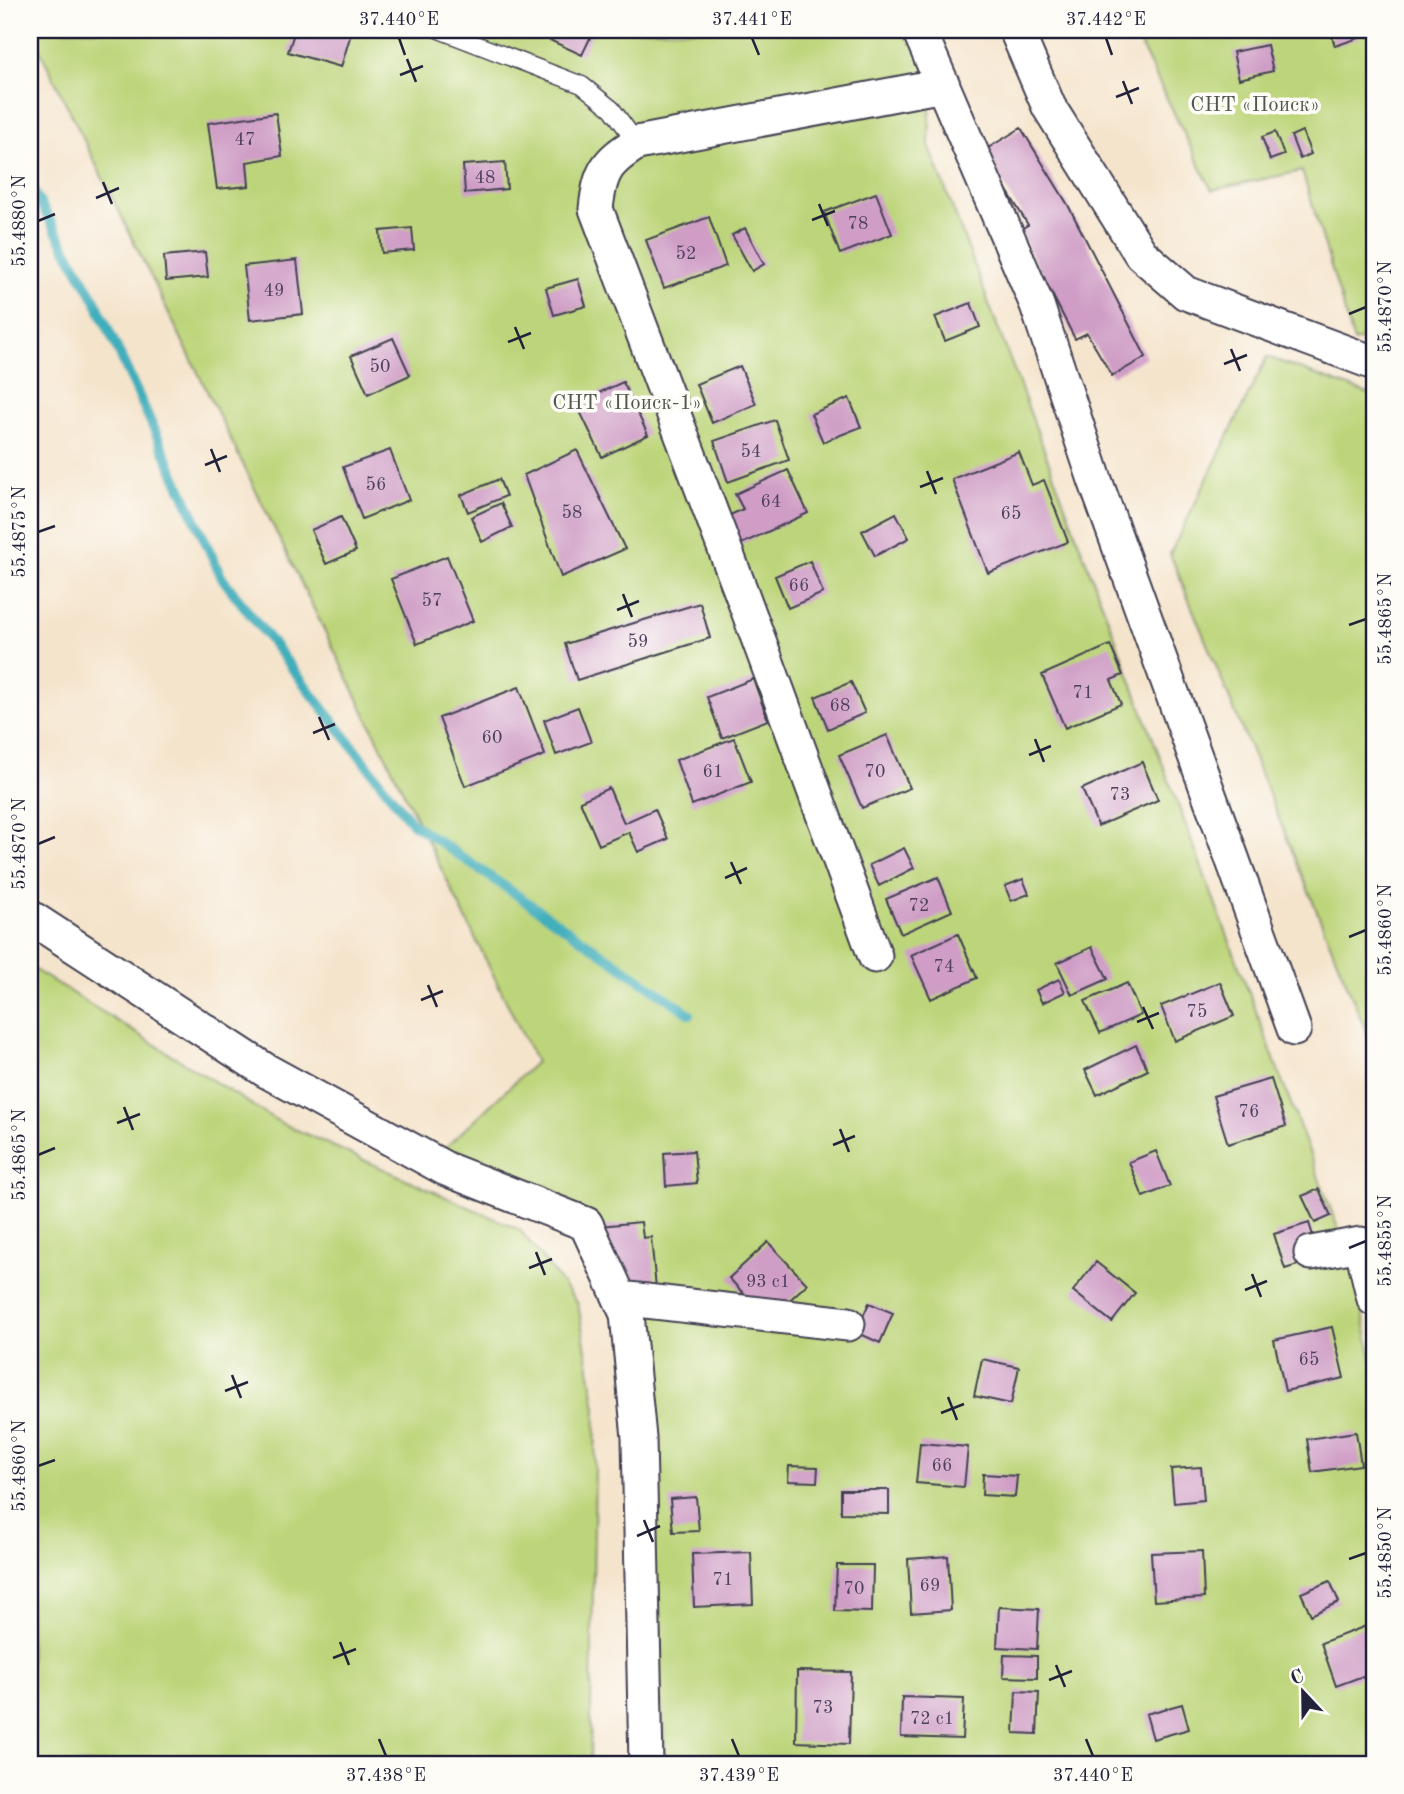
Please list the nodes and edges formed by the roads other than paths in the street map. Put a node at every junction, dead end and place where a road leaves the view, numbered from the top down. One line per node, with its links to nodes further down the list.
1 (439, 30): 5 (lane)
2 (919, 30): 4 (street)
3 (1016, 30): 6 (street)
4 (943, 85): 5 (street); 9 (street)
5 (638, 143): 8 (street)
6 (1374, 363)
7 (30, 918): 11 (street)
8 (875, 956)
9 (1294, 1029)
10 (1311, 1253): 12 (street)
11 (620, 1298): 13 (street); 14 (street)
12 (1374, 1299)
13 (848, 1324)
14 (646, 1764)

